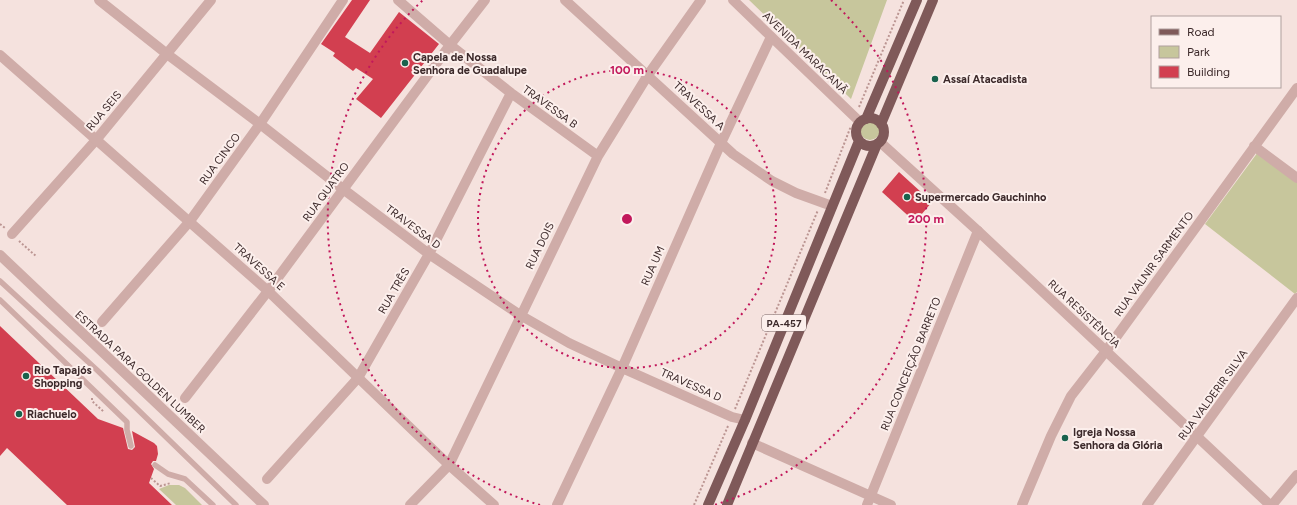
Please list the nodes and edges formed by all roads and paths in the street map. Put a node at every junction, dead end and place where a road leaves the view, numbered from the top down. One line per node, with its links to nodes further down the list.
1 (99, 0): 14 (street, TRAVESSA D)
2 (211, 0): 14 (street, RUA SEIS)
3 (343, 0): 20 (street, RUA CINCO)
4 (398, 0): 13 (street, TRAVESSA B)
5 (485, 0): 13 (street, RUA QUATRO)
6 (565, 0): 16 (street, TRAVESSA A)
7 (701, 0): 16 (street, RUA DOIS)
8 (733, 0): 12 (street, AVENIDA MARACANÃ)
9 (904, 0): 19 (path)
10 (917, 0): 19 (main road, PA-457)
11 (933, 0): 21 (main road, PA-457)
12 (771, 37): 19 (street, AVENIDA MARACANÃ); 24 (street, RUA UM)
13 (450, 45): 18 (street, TRAVESSA B); 29 (street, RUA QUATRO)
14 (167, 54): 20 (street, TRAVESSA D); 22 (street, RUA SEIS)
15 (0, 55): 22 (street, TRAVESSA E)
16 (648, 75): 24 (street, TRAVESSA A); 27 (street, RUA DOIS)
17 (1297, 88): 26 (street, RUA VALNIR SARMENTO)
18 (511, 93): 27 (street, TRAVESSA B); 35 (street, RUA TRÊS)
19 (860, 120): 21 (main road); 23 (main road, PA-457); 30 (path)
20 (260, 124): 29 (street, TRAVESSA D); 32 (street, RUA CINCO)
21 (881, 124): 25 (main road, PA-457)
22 (96, 140): 32 (street, TRAVESSA E); 34 (street, RUA SEIS)
23 (859, 141): 25 (main road); 31 (main road, PA-457)
24 (721, 143): 30 (street, TRAVESSA A); 44 (street, RUA UM)
25 (878, 143): 33 (street, RUA RESISTÊNCIA); 50 (main road, PA-457)
26 (1254, 146): 28 (street); 43 (street, RUA VALNIR SARMENTO)
27 (598, 156): 41 (street, RUA DOIS)
28 (1297, 178)
29 (342, 189): 35 (street, TRAVESSA D); 38 (street, RUA QUATRO)
30 (821, 202): 31 (street, TRAVESSA A); 47 (path)
31 (832, 206): 48 (main road, PA-457)
32 (190, 221): 38 (street, TRAVESSA E); 42 (street, RUA CINCO)
33 (978, 231): 43 (street, RUA RESISTÊNCIA); 58 (street, RUA CONCEIÇÃO BARRETO)
34 (12, 234)
35 (429, 254): 41 (street, TRAVESSA D); 45 (street, RUA TRÊS)
36 (0, 256): 61 (street, ESTRADA PARA GOLDEN LUMBER)
37 (0, 281): 60 (lane)
38 (268, 291): 45 (street, TRAVESSA E); 46 (street, RUA QUATRO)
39 (1297, 298): 49 (street, RUA VALDERIR SILVA)
40 (0, 300): 51 (lane)
41 (520, 315): 44 (street, TRAVESSA D); 53 (street, RUA DOIS)
42 (102, 322)
43 (1106, 351): 49 (street, RUA RESISTÊNCIA); 69 (street, RUA VALNIR SARMENTO)
44 (622, 368): 47 (street, TRAVESSA D); 64 (street, RUA UM)
45 (358, 378): 53 (street, TRAVESSA E); 56 (street, RUA TRÊS)
46 (185, 398)
47 (732, 417): 48 (street, TRAVESSA D); 65 (path)
48 (745, 420): 66 (main road, PA-457)
49 (1197, 437): 70 (street, RUA VALDERIR SILVA); 71 (street, RUA RESISTÊNCIA)
50 (752, 443): 58 (street); 67 (main road, PA-457)
51 (131, 446)
52 (155, 465): 59 (lane)
53 (448, 465): 62 (street, RUA DOIS); 63 (street, TRAVESSA E)
54 (1297, 475): 71 (street)
55 (151, 478): 57 (path)
56 (267, 479)
57 (174, 482)
58 (869, 500): 68 (street)
59 (213, 505)
60 (236, 505)
61 (264, 505)
62 (410, 505)
63 (494, 505)
64 (557, 505)
65 (694, 505)
66 (708, 505)
67 (727, 505)
68 (891, 505)
69 (1022, 505)
70 (1147, 505)
71 (1271, 505)

